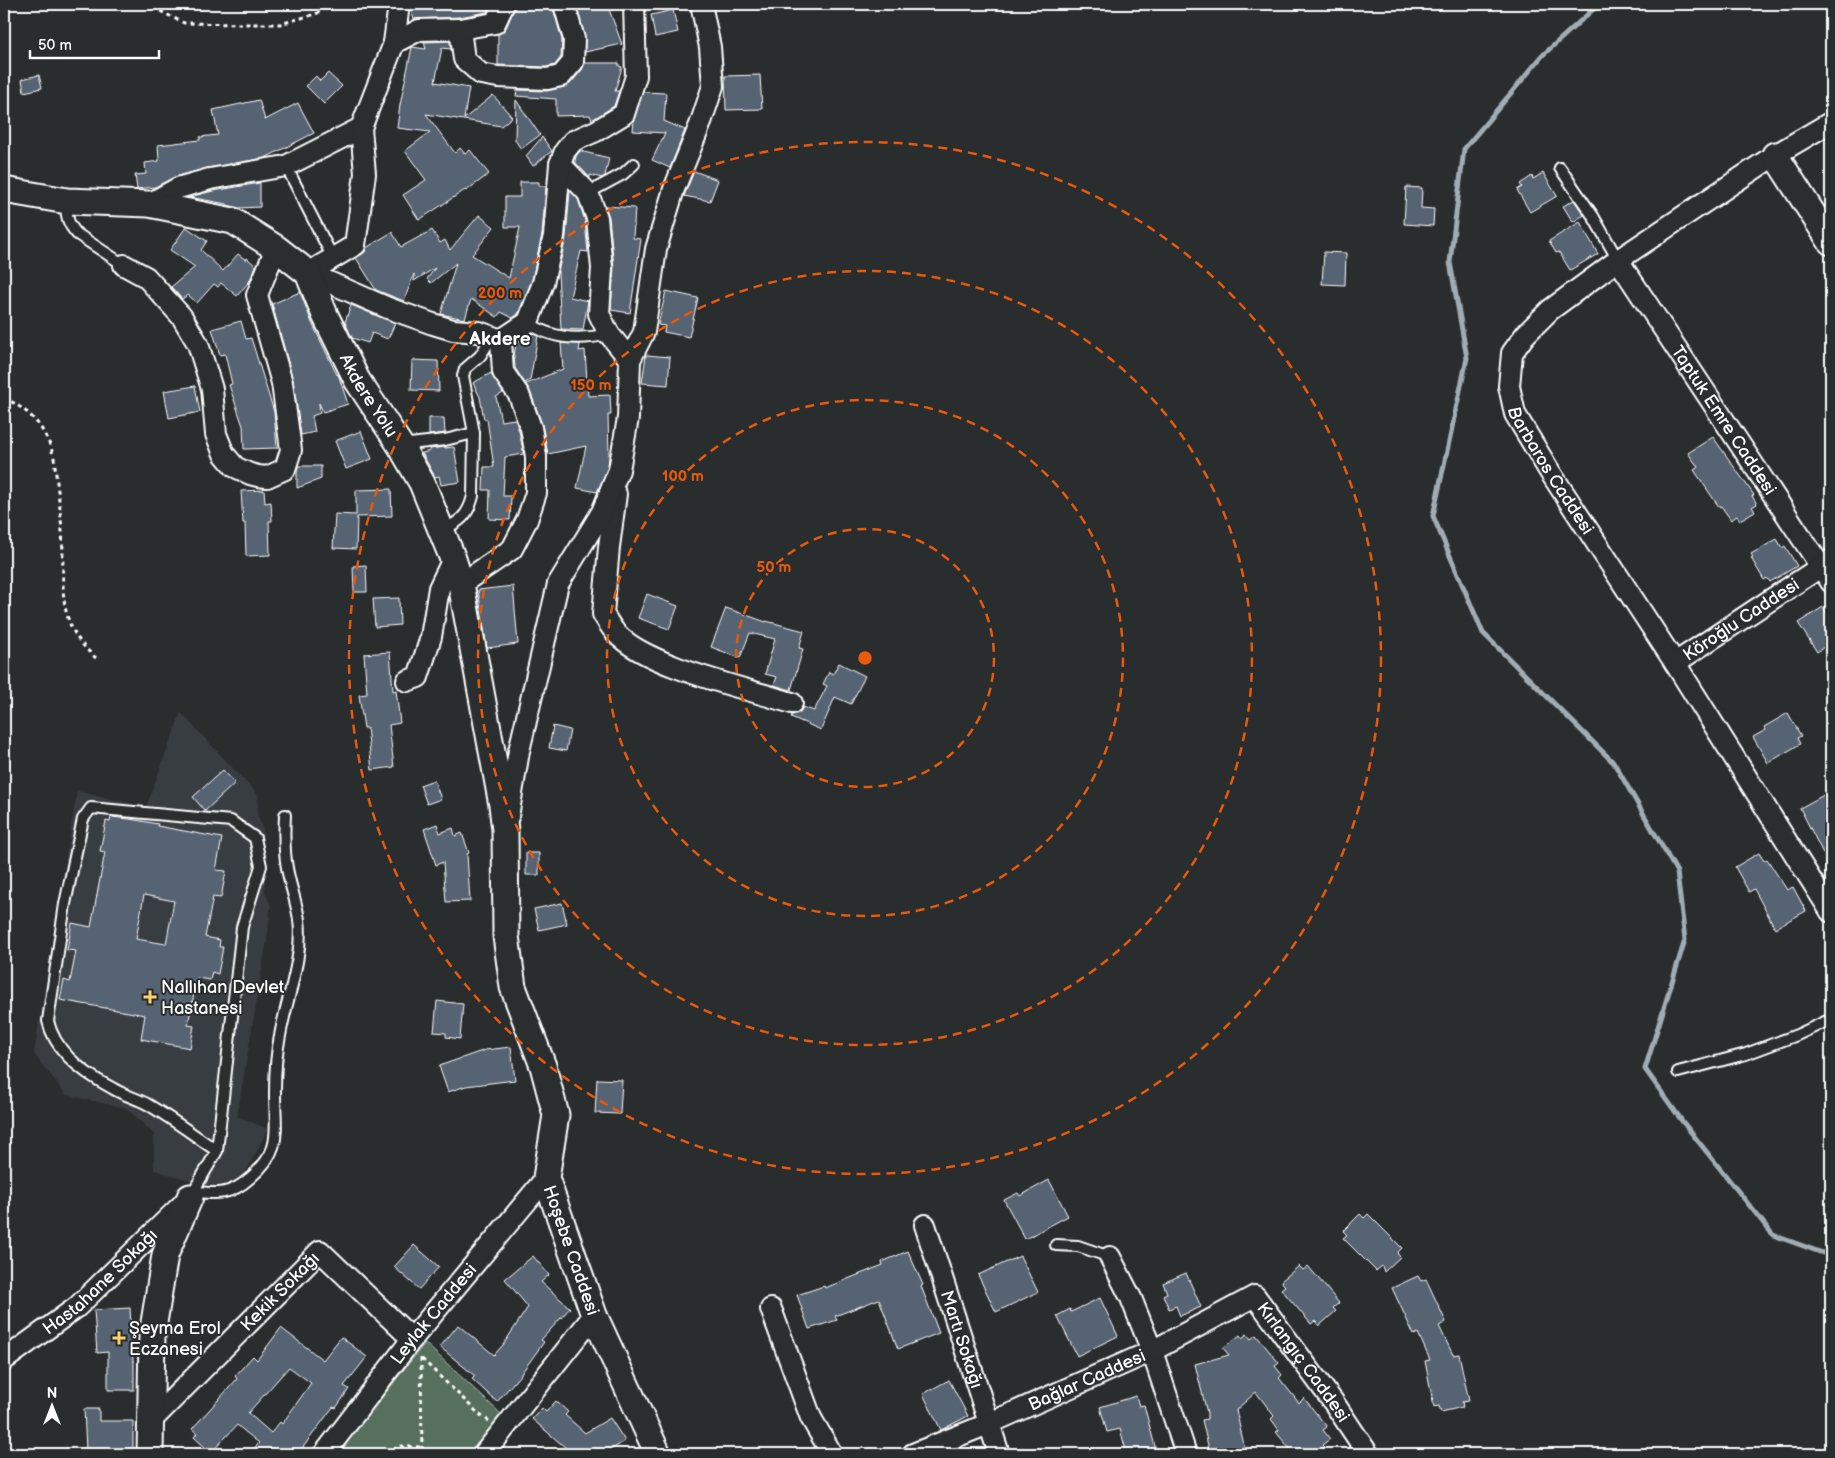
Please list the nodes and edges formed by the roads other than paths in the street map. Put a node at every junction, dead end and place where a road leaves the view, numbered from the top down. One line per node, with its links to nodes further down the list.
1 (399, 4): 7 (street)
2 (504, 4): 6 (street)
3 (564, 4): 6 (street)
4 (634, 4): 11 (street)
5 (701, 4): 28 (street)
6 (460, 29): 7 (street)
7 (394, 43): 9 (street)
8 (1831, 122): 10 (street, Barbaros Caddesi)
9 (361, 128): 13 (street); 21 (street)
10 (1775, 156): 19 (street); 22 (street, Barbaros Caddesi)
11 (560, 164): 16 (street); 25 (street)
12 (634, 164): 16 (lane)
13 (286, 166): 18 (street); 21 (lane)
14 (1560, 168): 22 (lane)
15 (4, 190): 17 (street, Akdere Yolu)
16 (588, 193): 26 (street)
17 (67, 201): 18 (street, Akdere Yolu); 23 (lane)
18 (149, 204): 20 (street, Akdere Yolu)
19 (1831, 242)
20 (276, 248): 23 (street); 24 (street, Akdere Yolu)
21 (334, 258): 24 (street)
22 (1618, 260): 34 (street, Taptuk Emre Caddesi); 36 (street, Barbaros Caddesi)
23 (124, 265)
24 (308, 273): 27 (street); 30 (street, Akdere Yolu)
25 (528, 322): 26 (lane); 27 (street)
26 (609, 334): 28 (street)
27 (496, 338): 29 (lane); 35 (street)
28 (630, 360): 31 (street)
29 (474, 433): 30 (lane); 32 (lane)
30 (400, 445): 32 (street, Akdere Yolu)
31 (619, 470): 38 (street); 40 (street)
32 (441, 530): 33 (street, Akdere Yolu)
33 (453, 560): 35 (street, Akdere Yolu); 37 (street)
34 (1828, 569): 36 (street, Köroğlu Caddesi)
35 (461, 584): 40 (street, Akdere Yolu)
36 (1675, 663): 41 (street, Barbaros Caddesi)
37 (407, 681)
38 (792, 703)
39 (285, 815): 46 (lane)
40 (505, 830): 45 (street, Hoşebe Caddesi)
41 (1831, 912)
42 (1831, 1019): 43 (lane)
43 (1678, 1072)
44 (217, 1151): 44 (lane); 46 (lane)
45 (546, 1178): 52 (street, Hoşebe Caddesi); 53 (street, Leylak Caddesi)
46 (192, 1194): 55 (street, Hastahane Sokağı); 56 (street)
47 (925, 1225): 57 (street, Martı Sokağı)
48 (1056, 1244): 49 (lane)
49 (1110, 1257): 54 (street)
50 (1255, 1296): 54 (street, Bağlar Caddesi); 66 (street, Kırlangıç Caddesi)
51 (771, 1309): 62 (street)
52 (594, 1315): 60 (street); 61 (street, Hoşebe Caddesi)
53 (409, 1342): 56 (street, Kekik Sokağı); 59 (street, Leylak Caddesi)
54 (1152, 1351): 57 (street, Bağlar Caddesi); 65 (street)
55 (4, 1360)
56 (150, 1422): 58 (street)
57 (988, 1424): 63 (street, Bağlar Caddesi); 64 (street, Martı Sokağı)
58 (150, 1454)
59 (324, 1454)
60 (484, 1454)
61 (658, 1454)
62 (832, 1454)
63 (913, 1454)
64 (999, 1454)
65 (1186, 1454)
66 (1368, 1454)

